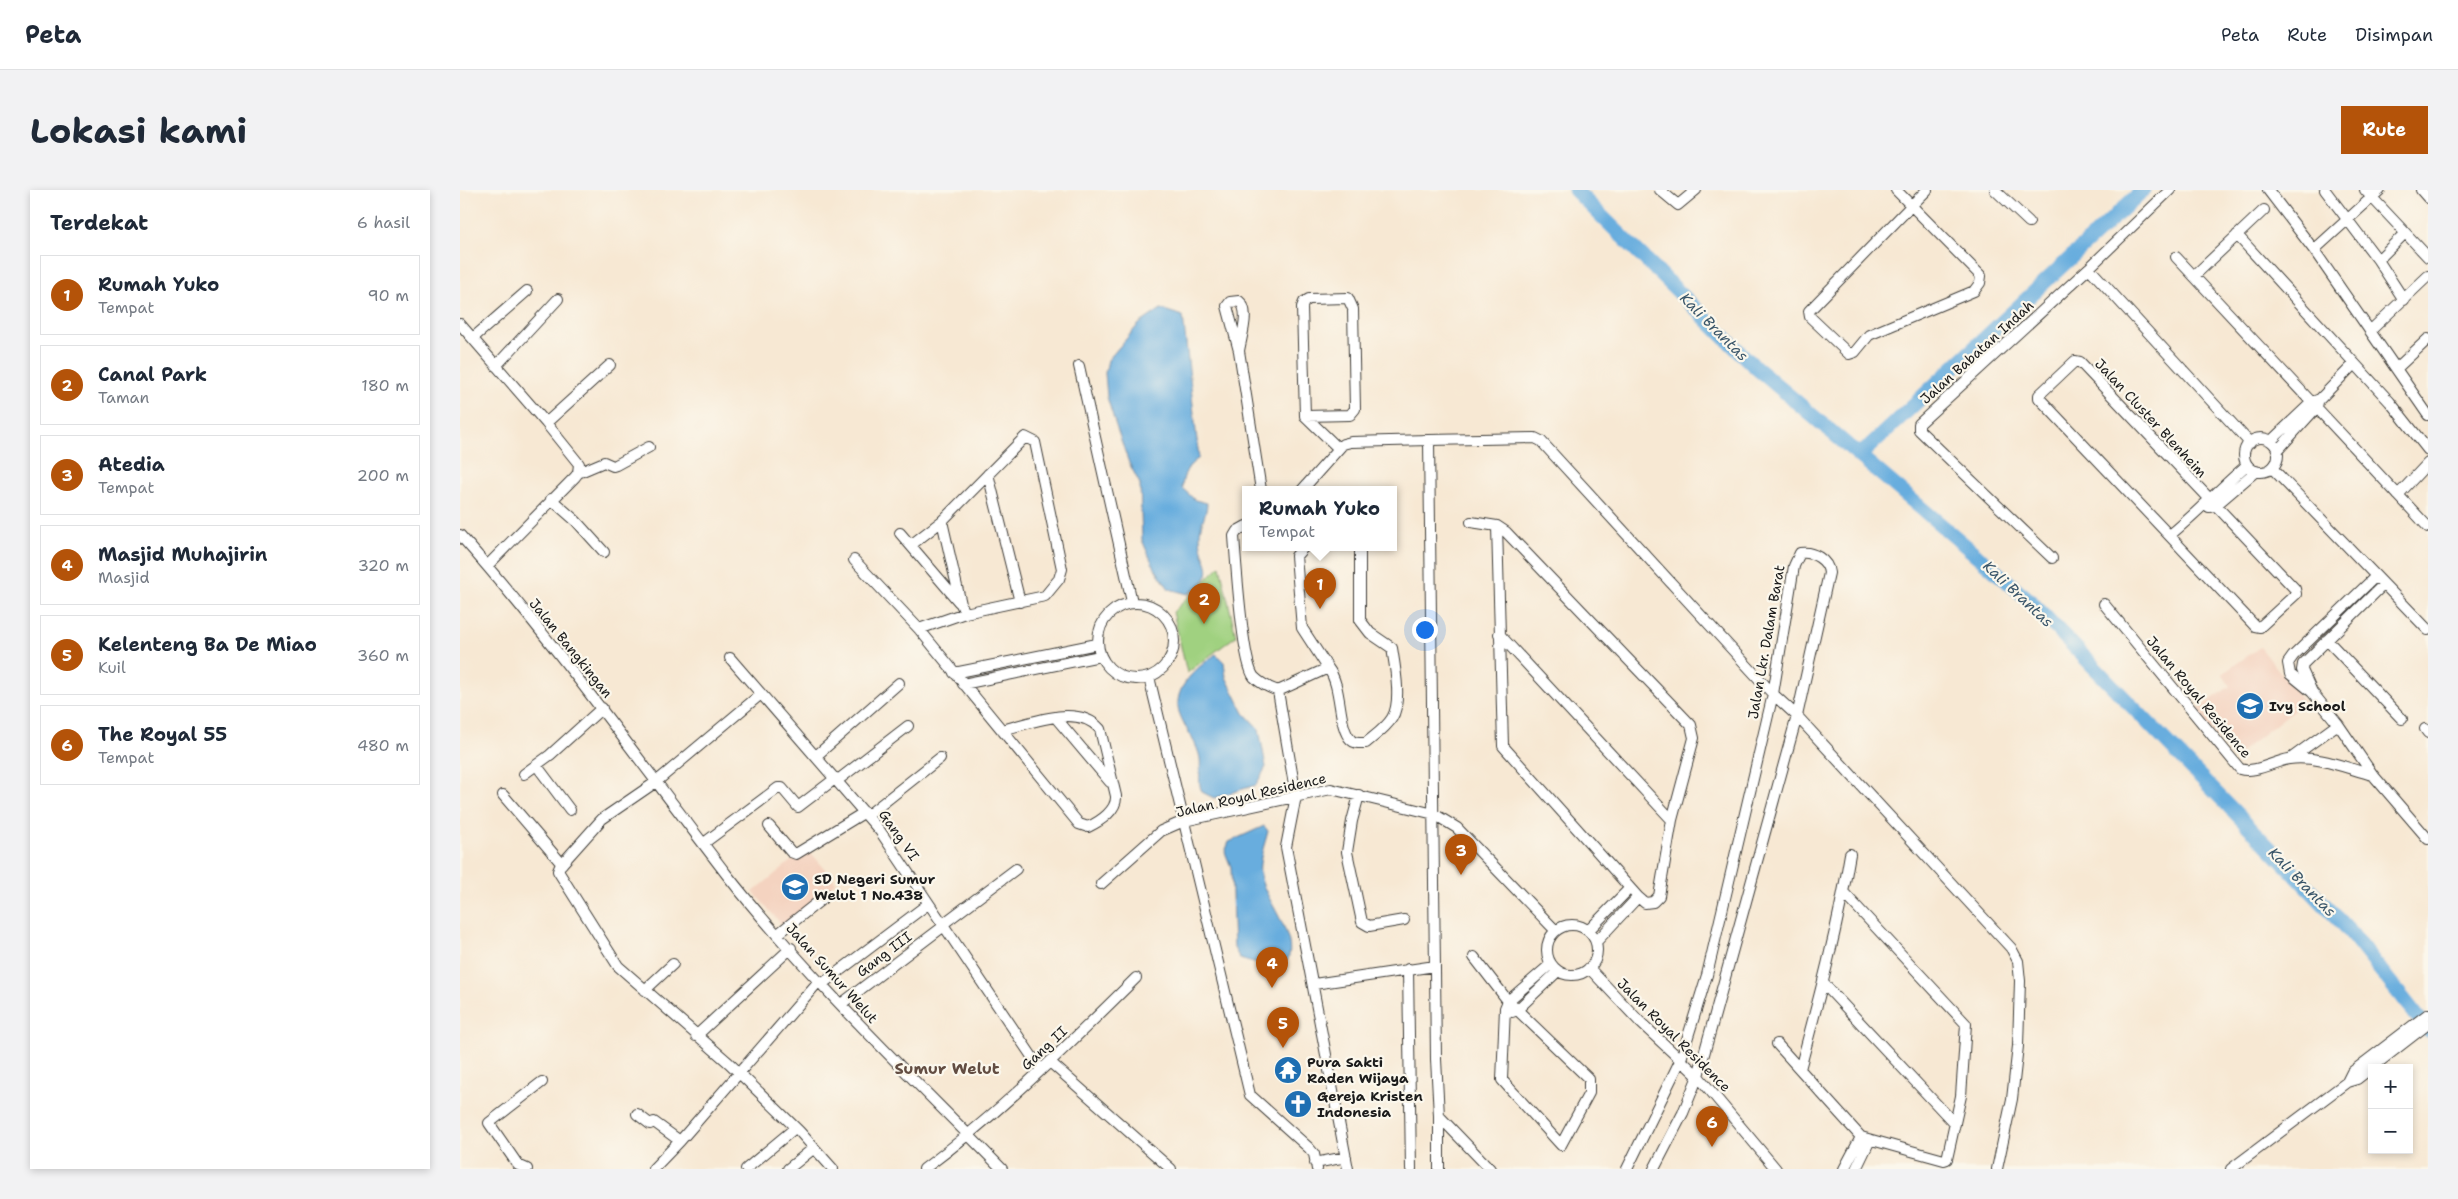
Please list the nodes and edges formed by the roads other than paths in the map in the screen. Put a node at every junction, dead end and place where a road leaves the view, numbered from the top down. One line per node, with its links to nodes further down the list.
1 (1660, 190): 2 (street)
2 (1696, 190)
3 (1896, 190): 12 (street)
4 (1927, 190): 12 (street)
5 (1995, 190): 15 (street)
6 (2170, 190): 22 (street, Jalan Babatan Indah)
7 (2268, 190): 18 (street)
8 (2325, 190): 14 (street)
9 (2421, 190): 11 (street)
10 (2372, 192): 14 (street); 16 (street)
11 (2428, 198)
12 (1911, 206): 12 (street)
13 (2264, 210): 17 (street)
14 (2348, 219): 18 (street); 21 (street)
15 (2029, 222)
16 (2405, 233): 20 (street); 21 (street)
17 (2237, 235): 23 (street); 33 (street)
18 (2314, 250): 29 (street)
19 (2176, 257): 23 (street)
20 (2428, 257)
21 (2378, 260): 27 (street)
22 (2089, 268): 44 (street); 71 (street, Jalan Babatan Indah)
23 (2194, 276): 38 (street)
24 (2428, 276): 27 (street)
25 (526, 292): 30 (street)
26 (558, 299): 35 (street)
27 (2404, 300): 29 (street)
28 (460, 324): 30 (street)
29 (2370, 330): 37 (street)
30 (473, 338): 35 (street)
31 (2428, 339): 37 (street)
32 (1239, 350): 54 (street)
33 (2354, 364): 38 (street); 48 (street)
34 (610, 365): 41 (street)
35 (496, 366): 41 (street)
36 (1079, 366): 77 (street)
37 (2397, 368): 39 (street)
38 (2316, 403): 43 (street); 47 (street); 56 (street)
39 (2428, 413)
40 (1305, 416): 40 (street); 46 (street)
41 (546, 423): 52 (street)
42 (1429, 440): 46 (street); 94 (street); 117 (street)
43 (2271, 441): 44 (street); 47 (street)
44 (2250, 443): 50 (street)
45 (649, 447): 52 (street)
46 (1338, 448): 55 (street)
47 (2278, 450): 51 (street)
48 (2428, 450)
49 (2428, 463): 56 (street)
50 (2251, 468): 51 (street); 58 (street)
51 (2272, 468): 74 (street)
52 (578, 473): 57 (street)
53 (988, 474): 59 (street); 76 (street); 76 (street)
54 (1260, 486)
55 (1305, 486)
56 (2398, 495): 62 (street)
57 (552, 499): 70 (street); 73 (street)
58 (2209, 504): 66 (street); 66 (street, Jalan Cluster Blenheim); 66 (street, Jalan Cluster Blenheim)
59 (942, 521): 67 (street); 79 (street)
60 (1471, 522): 61 (street)
61 (1497, 526): 82 (street); 119 (street)
62 (2428, 526)
63 (1242, 528): 92 (street)
64 (900, 533): 67 (street)
65 (460, 535): 73 (street, Jalan Bangkingan)
66 (2170, 535)
67 (911, 545): 79 (street)
68 (1300, 551): 87 (street)
69 (1360, 551): 87 (street)
70 (604, 552)
71 (2052, 558)
72 (854, 560): 80 (street)
73 (487, 566): 96 (street, Jalan Bangkingan)
74 (2375, 576): 75 (street); 95 (street)
75 (2383, 585): 81 (street); 83 (street)
76 (1020, 602): 79 (street)
77 (1132, 602): 84 (street); 89 (street)
78 (2104, 604): 105 (street, Jalan Royal Residence)
79 (963, 608): 80 (street)
80 (919, 629): 88 (street)
81 (2428, 630)
82 (1499, 634): 119 (street); 127 (street)
83 (2327, 640): 95 (street); 99 (street)
84 (1097, 644): 85 (street); 88 (street)
85 (1100, 656): 89 (street); 91 (street)
86 (730, 658): 93 (street, Gang VI)
87 (1328, 668): 92 (street)
88 (954, 673): 91 (street)
89 (1149, 677): 118 (street)
90 (900, 683): 103 (street)
91 (963, 684): 102 (street)
92 (1278, 691): 114 (street)
93 (762, 694): 103 (street, Gang VI); 110 (street)
94 (1773, 694): 97 (street); 97 (street, Jalan Lkr. Dalam Barat); 157 (street, Jalan Lkr. Dalam Barat)
95 (2316, 697): 100 (street)
96 (602, 708): 106 (street); 110 (street, Jalan Bangkingan)
97 (1797, 716): 162 (street, Jalan Lkr. Dalam Barat); 191 (street)
98 (1056, 718): 102 (street); 111 (street); 111 (street)
99 (2402, 719)
100 (2338, 724): 105 (street, Jalan Royal Residence); 108 (street)
101 (908, 726): 109 (street)
102 (1002, 730): 111 (street)
103 (816, 756): 109 (street, Gang VI)
104 (940, 758): 116 (street)
105 (2290, 759): 108 (street, Jalan Royal Residence)
106 (536, 766): 107 (street); 115 (street)
107 (524, 774)
108 (2373, 775): 121 (street)
109 (837, 779): 116 (street, Gang VI); 122 (street)
110 (656, 782): 122 (street, Jalan Sumur Welut); 124 (street)
111 (1113, 784)
112 (502, 795): 124 (street)
113 (1359, 795): 114 (street, Jalan Royal Residence); 117 (street, Jalan Royal Residence); 132 (street)
114 (1296, 796): 118 (street, Jalan Royal Residence); 148 (street)
115 (570, 810)
116 (866, 814): 120 (street); 131 (street, Gang VI)
117 (1434, 814): 134 (street, Jalan Royal Residence); 141 (street)
118 (1184, 820): 126 (street, Jalan Royal Residence); 173 (street)
119 (1672, 820): 130 (street)
120 (769, 826)
121 (2428, 839)
122 (704, 843): 136 (street, Jalan Sumur Welut)
123 (1850, 854): 128 (street)
124 (562, 864): 149 (street)
125 (1016, 869): 133 (street, Gang III)
126 (1101, 884)
127 (1630, 888): 130 (street); 135 (street)
128 (1844, 893): 147 (street); 166 (street)
129 (827, 895): 136 (street)
130 (1638, 898): 137 (street)
131 (928, 904): 133 (street, Gang VI); 146 (street)
132 (1404, 920)
133 (944, 925): 151 (street, Gang III); 160 (street, Gang VI)
134 (1556, 931): 135 (street); 142 (street)
135 (1588, 931): 137 (street)
136 (778, 934): 138 (street, Jalan Sumur Welut)
137 (1596, 942): 143 (street)
138 (791, 948): 146 (street, Jalan Sumur Welut); 155 (street)
139 (1474, 957): 150 (street)
140 (673, 964): 149 (street)
141 (1435, 966): 144 (street); 165 (street)
142 (1555, 968): 143 (street); 150 (street); 152 (street)
143 (1589, 968): 157 (street, Jalan Royal Residence)
144 (1408, 969): 148 (street); 183 (street)
145 (1136, 978): 158 (street, Gang II)
146 (821, 982): 151 (street, Jalan Sumur Welut); 161 (street)
147 (1823, 983): 159 (street); 166 (street)
148 (1314, 984): 172 (street)
149 (644, 990): 155 (street)
150 (1508, 1001): 152 (street); 153 (street)
151 (841, 1004): 168 (street, Jalan Sumur Welut)
152 (1517, 1010): 153 (street); 153 (street)
153 (1504, 1015)
154 (2427, 1018): 192 (street)
155 (696, 1036): 161 (street)
156 (1777, 1044): 159 (street)
157 (1681, 1059): 162 (street, Jalan Royal Residence); 186 (street, Jalan Lkr. Dalam Barat)
158 (1050, 1062): 160 (street, Gang II); 181 (street)
159 (1800, 1068): 169 (street)
160 (1041, 1070): 168 (street, Gang II)
161 (738, 1072): 167 (street); 170 (street)
162 (1698, 1076): 187 (street, Jalan Lkr. Dalam Barat); 188 (street, Jalan Royal Residence)
163 (542, 1082): 176 (street)
164 (637, 1114): 170 (street)
165 (1439, 1116): 184 (street); 185 (street)
166 (1955, 1124): 169 (street)
167 (796, 1128): 171 (street); 177 (street)
168 (969, 1136): 179 (street, Gang II); 180 (street, Jalan Sumur Welut)
169 (1866, 1138): 189 (street); 190 (street)
170 (680, 1142): 174 (street)
171 (814, 1148): 175 (street); 178 (street)
172 (1346, 1157): 173 (street); 182 (street)
173 (1316, 1166)
174 (658, 1167)
175 (831, 1168)
176 (527, 1169)
177 (746, 1169)
178 (788, 1169)
179 (924, 1169)
180 (1002, 1169)
181 (1171, 1169)
182 (1348, 1169)
183 (1411, 1169)
184 (1439, 1169)
185 (1490, 1169)
186 (1627, 1169)
187 (1654, 1169)
188 (1776, 1169)
189 (1844, 1169)
190 (1856, 1169)
191 (1997, 1169)
192 (2231, 1169)

